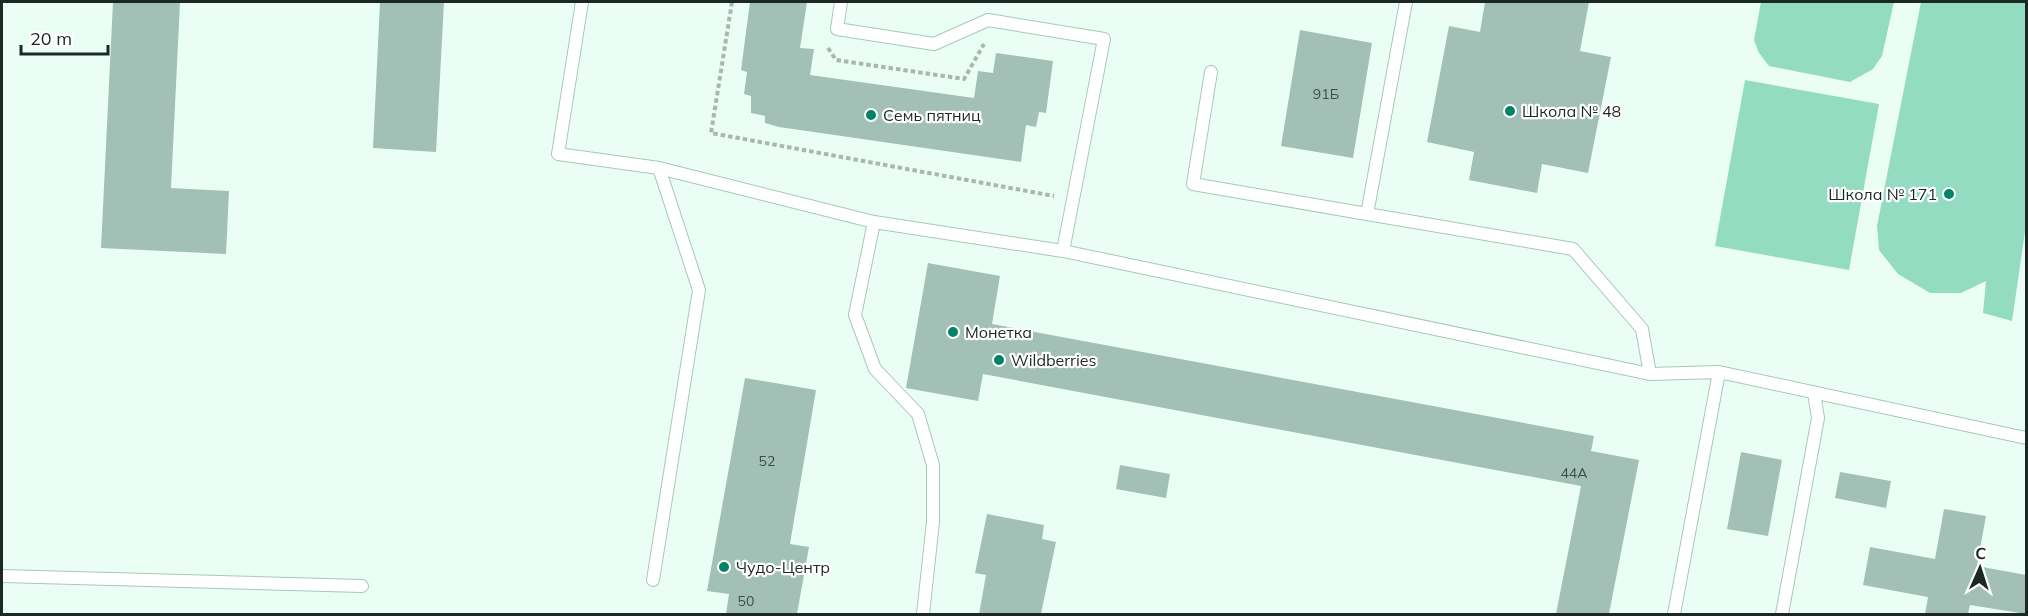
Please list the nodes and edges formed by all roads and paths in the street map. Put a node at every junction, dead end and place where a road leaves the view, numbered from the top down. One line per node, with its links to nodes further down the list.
1 (582, 2): 8 (lane)
2 (732, 2): 9 (path)
3 (841, 2): 12 (lane)
4 (1406, 2): 10 (lane)
5 (987, 40): 6 (path)
6 (825, 43)
7 (1211, 72): 10 (lane)
8 (658, 168): 11 (lane); 18 (lane)
9 (1060, 197)
10 (1367, 214): 14 (lane)
11 (874, 222): 12 (lane); 20 (lane)
12 (1063, 251): 14 (lane)
13 (1719, 372): 14 (lane); 15 (lane); 21 (lane)
14 (1650, 374)
15 (1814, 393): 16 (lane); 22 (lane)
16 (2026, 438)
17 (2, 576): 19 (lane)
18 (653, 580)
19 (362, 586)
20 (923, 615)
21 (1674, 615)
22 (1782, 615)

